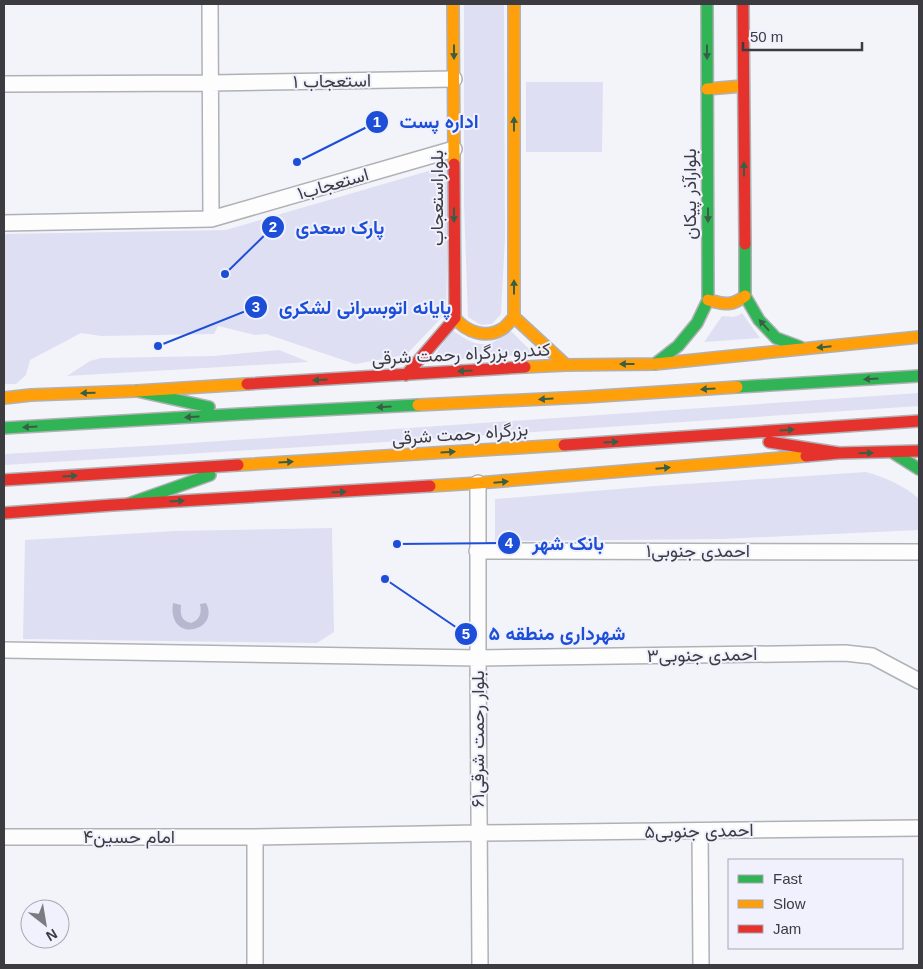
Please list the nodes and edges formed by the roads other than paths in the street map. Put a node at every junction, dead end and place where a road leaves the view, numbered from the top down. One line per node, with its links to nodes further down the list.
1 (210, 4): 7 (street)
2 (453, 4): 6 (main road, بلواراستعجاب, one-way to 6)
3 (514, 4): 16 (main road, one-way to 3)
4 (707, 4): 10 (main road, بلوارآذر پیکان, one-way to 10)
5 (743, 4): 9 (main road)
6 (454, 79): 7 (street, استعجاب ۱); 11 (main road, بلواراستعجاب)
7 (210, 83): 8 (street, استعجاب ۱); 12 (street)
8 (4, 84)
9 (743, 86): 10 (main road); 14 (main road, one-way to 9)
10 (707, 89): 15 (main road, بلوارآذر پیکان, one-way to 15)
11 (454, 149): 12 (street, استعجاب۱); 17 (main road, بلواراستعجاب, one-way to 17)
12 (211, 219): 13 (street, استعجاب۱)
13 (4, 223)
14 (745, 296): 15 (main road); 21 (main road, one-way to 14)
15 (708, 300): 22 (main road, بلوارآذر پیکان)
16 (514, 317): 17 (main road); 23 (main road)
17 (454, 318): 24 (main road)
18 (919, 328): 20 (main road)
19 (919, 337): 20 (main road, کندرو بزرگراه رحمت شرقی)
20 (907, 338): 21 (main road, کندرو بزرگراه رحمت شرقی, one-way to 21)
21 (805, 349): 22 (main road, کندرو بزرگراه رحمت شرقی)
22 (654, 364): 23 (main road, کندرو بزرگراه رحمت شرقی, one-way to 23)
23 (566, 365): 24 (main road, کندرو بزرگراه رحمت شرقی, one-way to 24)
24 (406, 375): 26 (main road, کندرو بزرگراه رحمت شرقی, one-way to 26)
25 (919, 376): 28 (main road, بزرگراه رحمت شرقی, one-way to 28)
26 (136, 391): 27 (main road, کندرو بزرگراه رحمت شرقی, one-way to 27); 28 (main road)
27 (4, 398)
28 (241, 414): 30 (main road, بزرگراه رحمت شرقی, one-way to 30)
29 (919, 421): 31 (main road, بزرگراه رحمت شرقی, one-way to 29)
30 (4, 428)
31 (721, 435): 34 (main road); 35 (main road, بزرگراه رحمت شرقی, one-way to 31)
32 (919, 451): 33 (main road)
33 (892, 452): 34 (main road, one-way to 33); 36 (main road)
34 (839, 453): 38 (main road, one-way to 34)
35 (238, 465): 37 (main road, بزرگراه رحمت شرقی, one-way to 35); 39 (main road)
36 (919, 469)
37 (4, 480)
38 (478, 484): 39 (main road, one-way to 38); 41 (street, بلوار رحمت شرقی۶۱)
39 (128, 504): 40 (main road)
40 (4, 513)
41 (478, 551): 42 (street, احمدی جنوبی۱); 44 (street, بلوار رحمت شرقی۶۱)
42 (919, 552)
43 (4, 650): 44 (street, احمدی جنوبی۳)
44 (478, 658): 45 (street, احمدی جنوبی۳); 48 (street, بلوار رحمت شرقی۶۱)
45 (919, 682)
46 (919, 828): 47 (street, احمدی جنوبی۵)
47 (700, 831): 48 (street, احمدی جنوبی۵); 53 (street)
48 (479, 833): 50 (street, احمدی جنوبی۵); 52 (street, بلوار رحمت شرقی۶۱)
49 (4, 837): 50 (street, امام حسین۴)
50 (255, 837): 51 (street)
51 (255, 965)
52 (480, 965)
53 (701, 965)

